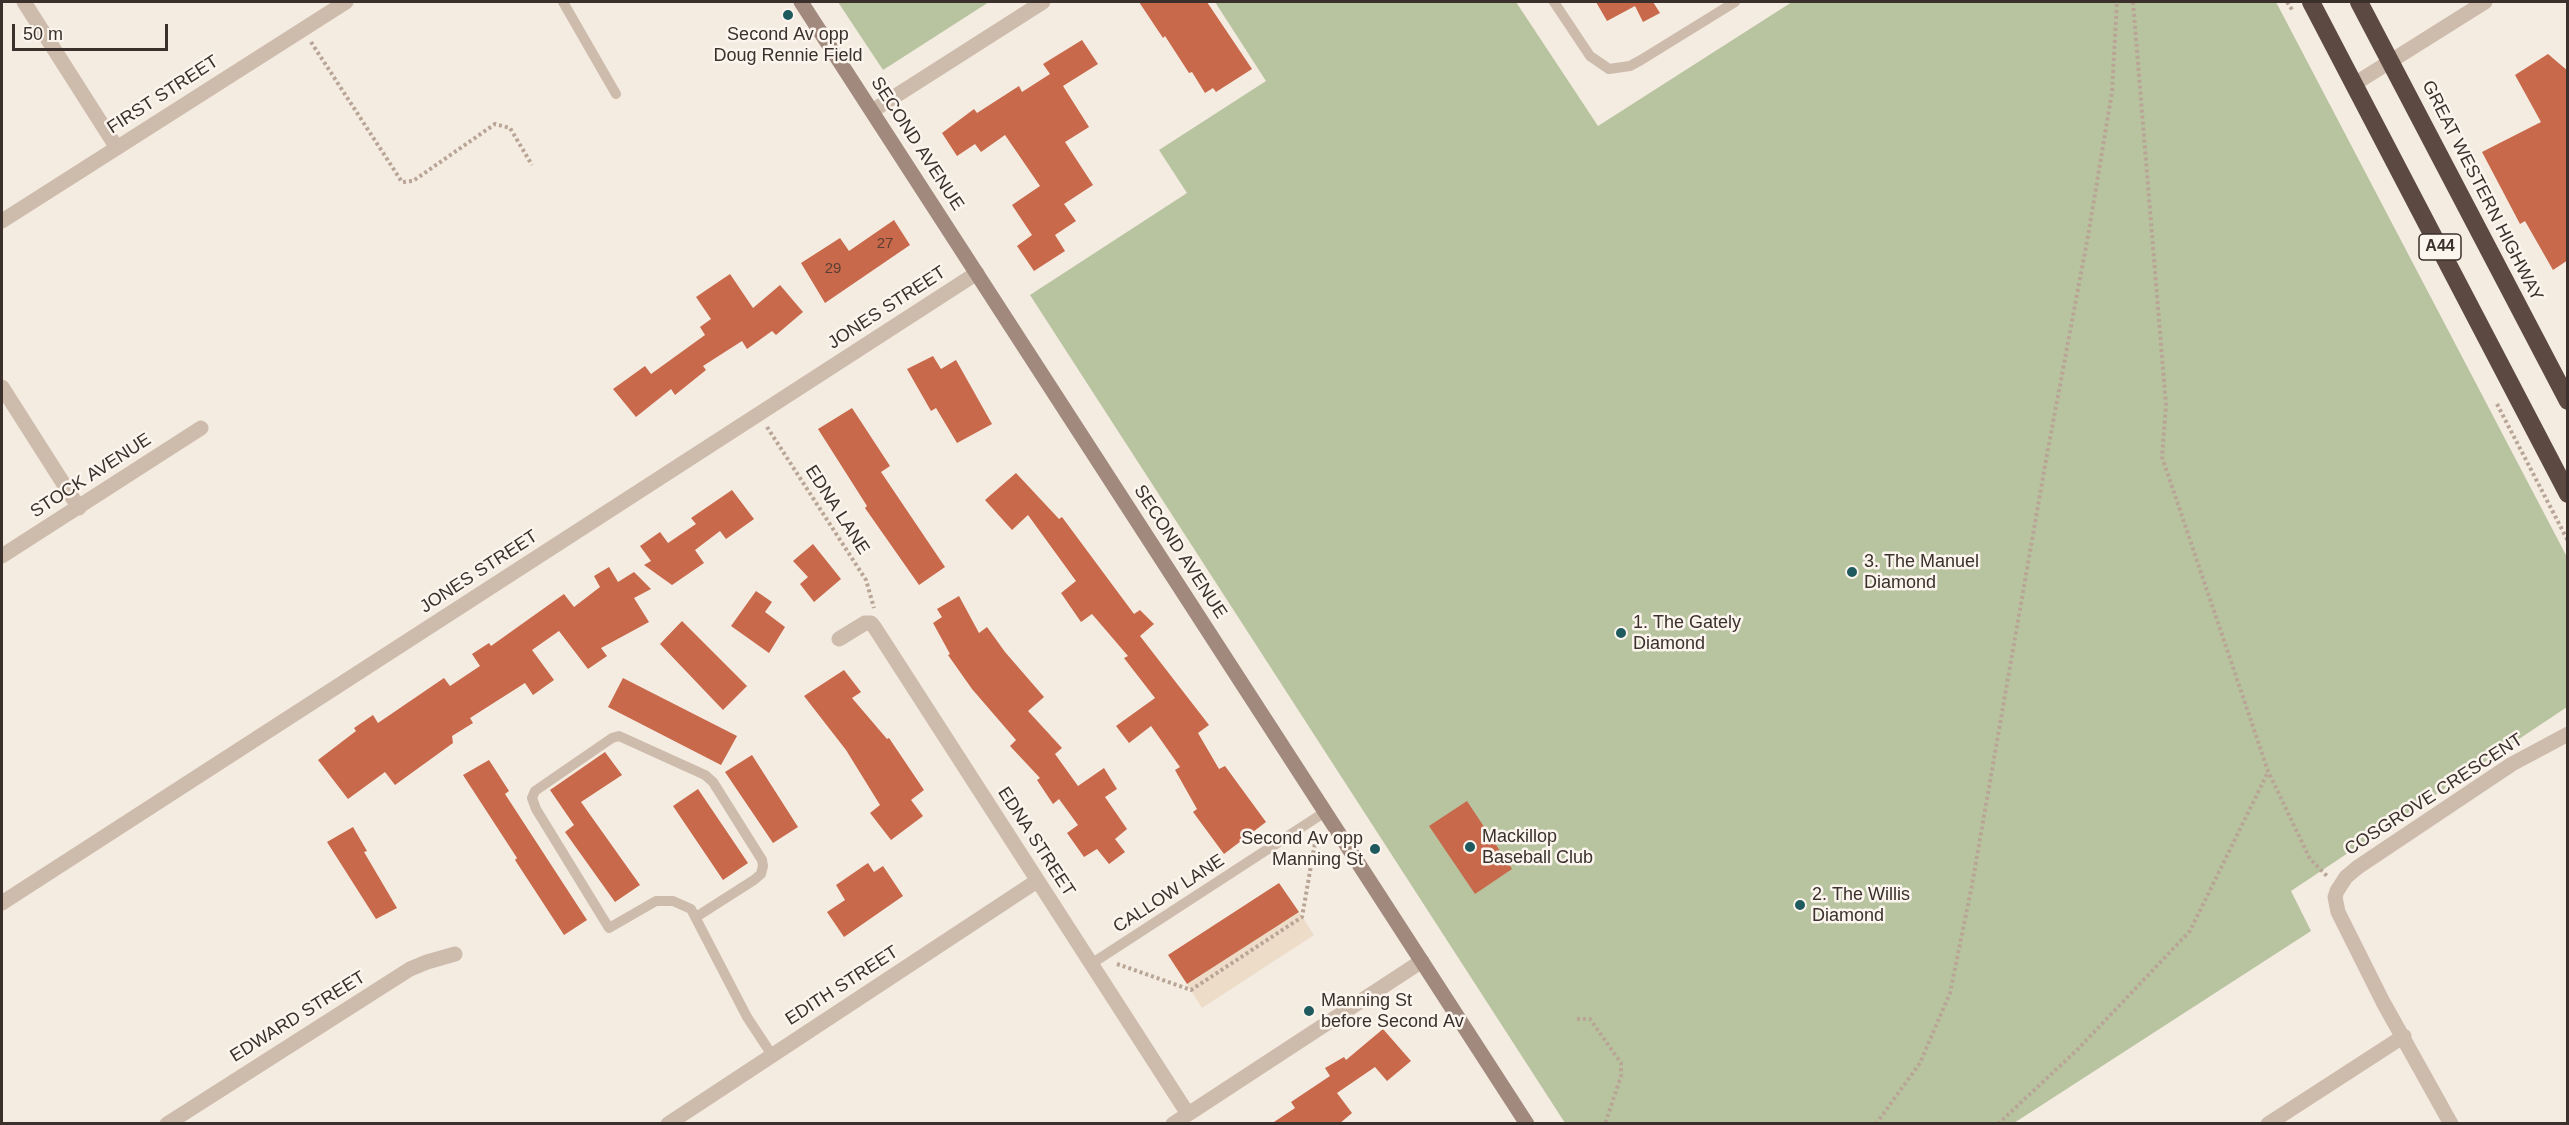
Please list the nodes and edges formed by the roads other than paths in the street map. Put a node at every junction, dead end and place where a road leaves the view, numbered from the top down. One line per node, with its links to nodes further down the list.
1 (24, 2): 15 (street)
2 (346, 2): 15 (street, FIRST STREET)
3 (563, 2): 13 (lane)
4 (801, 2): 14 (street, SECOND AVENUE)
5 (1043, 2): 14 (street)
6 (1554, 2): 7 (lane)
7 (1735, 2)
8 (2311, 2): 12 (highway, A44)
9 (2359, 2): 11 (highway, GREAT WESTERN HIGHWAY / A44)
10 (2485, 2): 11 (street)
11 (2391, 61): 12 (street); 19 (highway, GREAT WESTERN HIGHWAY / A44)
12 (2356, 84): 21 (highway, A44)
13 (616, 94)
14 (872, 111): 17 (street, SECOND AVENUE)
15 (117, 148): 16 (street, FIRST STREET)
16 (2, 221)
17 (977, 273): 26 (street, SECOND AVENUE); 28 (street, JONES STREET)
18 (2, 387): 22 (street)
19 (2568, 401)
20 (201, 429): 22 (street, STOCK AVENUE)
21 (2568, 494)
22 (79, 508): 23 (street, STOCK AVENUE)
23 (2, 556)
24 (839, 639): 27 (street, EDNA STREET)
25 (2568, 734): 33 (street, COSGROVE CRESCENT)
26 (1325, 812): 31 (street, SECOND AVENUE); 32 (lane, CALLOW LANE)
27 (1036, 881): 32 (street, EDNA STREET); 34 (street, EDITH STREET)
28 (2, 903)
29 (696, 917): 29 (lane); 34 (lane)
30 (455, 954): 36 (street, EDWARD STREET)
31 (1422, 961): 35 (street); 39 (street, SECOND AVENUE)
32 (1091, 964): 35 (street, EDNA STREET)
33 (2404, 1036): 40 (street); 41 (street, COSGROVE CRESCENT)
34 (772, 1055): 37 (street, EDITH STREET)
35 (1188, 1114): 38 (street)
36 (167, 1124)
37 (668, 1124)
38 (1173, 1124)
39 (1527, 1124)
40 (2268, 1124)
41 (2451, 1124)

